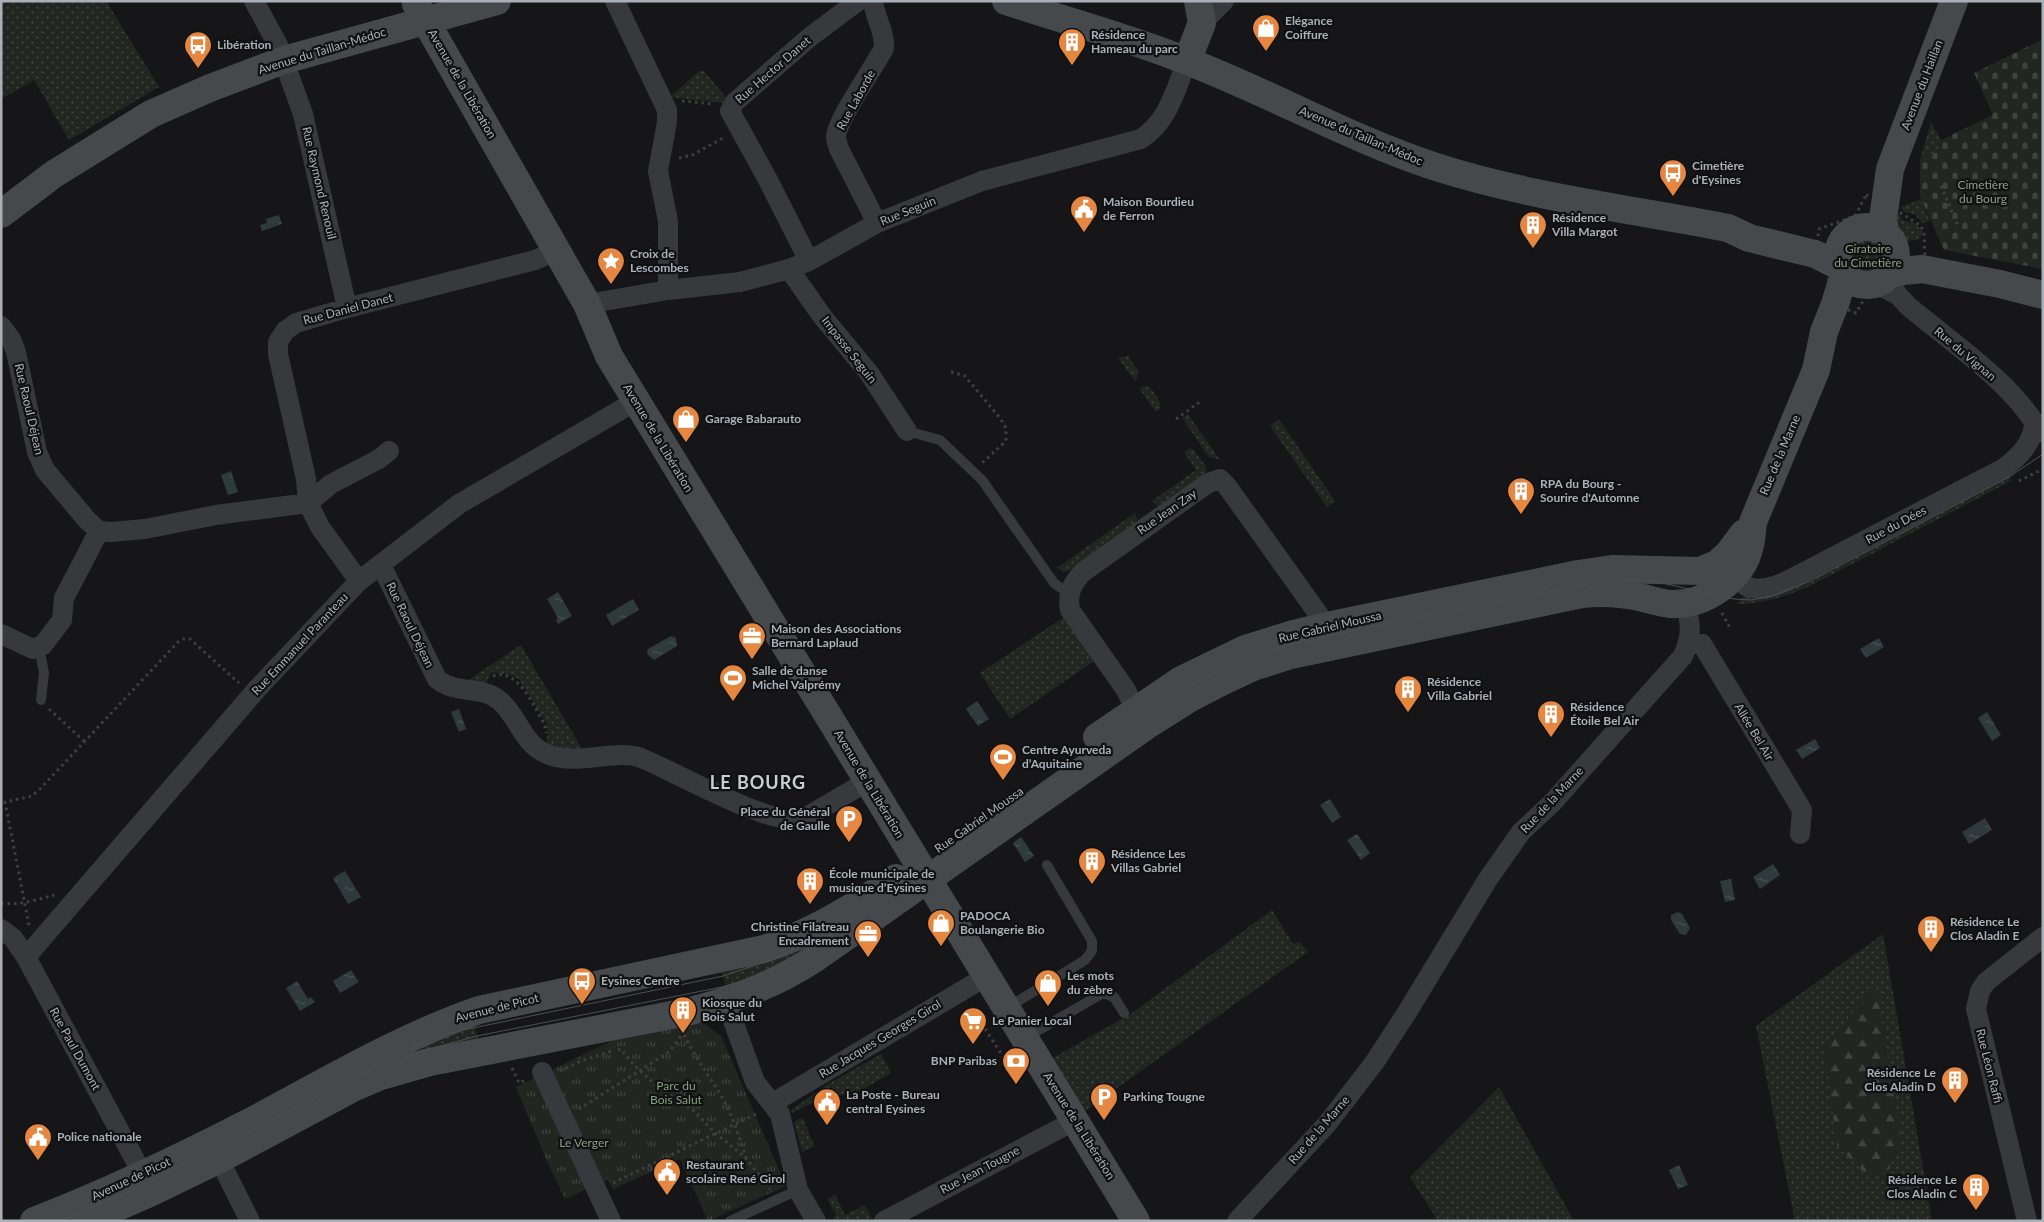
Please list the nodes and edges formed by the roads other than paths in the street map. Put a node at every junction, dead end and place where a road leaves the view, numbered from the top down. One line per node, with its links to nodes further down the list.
1 (254, 1): 11 (street, Rue Raymond Renouil)
2 (497, 1): 9 (street, Avenue du Taillan-Médoc)
3 (615, 1): 25 (street)
4 (858, 1): 20 (street, Rue Hector Danet)
5 (873, 1): 15 (street, Rue Laborde)
6 (1006, 1): 12 (street, Avenue du Taillan-Médoc)
7 (1224, 1): 10 (street)
8 (1954, 1): 13 (street, Avenue du Haillan)
9 (422, 9): 11 (street, Avenue du Taillan-Médoc); 19 (street, Avenue de la Libération)
10 (1200, 12): 12 (street)
11 (281, 53): 14 (street, Avenue du Taillan-Médoc); 28 (street, Rue Raymond Renouil)
12 (1187, 60): 15 (street, Rue Seguin); 18 (street, Avenue du Taillan-Médoc)
13 (1879, 200): 16 (street, Avenue du Haillan); 17 (street, Avenue du Haillan)
14 (1, 214)
15 (877, 223): 20 (street, Rue Seguin)
16 (1850, 233): 17 (street); 18 (street, Avenue du Taillan-Médoc); 23 (street)
17 (1889, 238): 21 (street); 23 (street)
18 (1816, 246): 23 (street, Avenue du Taillan-Médoc)
19 (556, 251): 27 (street, Avenue de la Libération); 28 (street, Rue Daniel Danet)
20 (809, 261): 22 (street, Rue Seguin)
21 (1923, 263): 23 (street); 24 (street); 26 (street)
22 (789, 269): 25 (street, Rue Seguin); 32 (street, Impasse Seguin)
23 (1869, 280): 31 (street, Rue du Vignan); 35 (street, Rue de la Marne)
24 (2043, 281)
25 (668, 290): 27 (street, Rue Seguin)
26 (2043, 295)
27 (587, 304): 30 (street, Avenue de la Libération)
28 (347, 308): 34 (street, Rue Daniel Danet)
29 (1, 326): 36 (street, Rue Raoul Déjean)
30 (636, 401): 37 (street, Rue Emmanuel Paranteau); 48 (street, Avenue de la Libération)
31 (2039, 428): 38 (street, Rue du Dées)
32 (907, 431): 40 (lane)
33 (389, 451): 34 (street)
34 (308, 504): 36 (street); 39 (street)
35 (1753, 522): 38 (street, Rue de la Marne); 43 (street, Rue Gabriel Moussa)
36 (99, 531): 45 (street)
37 (381, 565): 39 (street, Rue Emmanuel Paranteau); 48 (street, Rue Raoul Déjean)
38 (1733, 576): 41 (street, Rue de la Marne)
39 (359, 581): 54 (street, Rue Emmanuel Paranteau)
40 (1070, 590): 43 (street, Rue Jean Zay); 47 (street)
41 (1686, 604): 43 (street, Rue Gabriel Moussa); 44 (street)
42 (1, 634): 45 (street)
43 (1319, 638): 47 (street, Rue Gabriel Moussa); 51 (street, Rue Gabriel Moussa)
44 (1689, 642): 49 (street, Allée Bel Air); 74 (street, Rue de la Marne)
45 (39, 647): 46 (lane)
46 (41, 700)
47 (1135, 710): 51 (street, Rue Gabriel Moussa)
48 (868, 780): 51 (street, Avenue de la Libération)
49 (1800, 834)
50 (1046, 865): 57 (lane)
51 (922, 871): 55 (street, Avenue de la Libération); 56 (street, Avenue de Picot); 63 (street, Avenue de Picot)
52 (1, 929): 54 (street, Rue Paul Dumont)
53 (2043, 937): 75 (street, Rue Léon Raffi)
54 (26, 957): 64 (street, Rue Paul Dumont)
55 (987, 976): 57 (street, Avenue de la Libération); 61 (street, Rue Jacques Georges Girol)
56 (726, 1002): 61 (street); 63 (street, Avenue de Picot)
57 (1006, 1009): 59 (street, Avenue de la Libération)
58 (1124, 1013): 59 (lane)
59 (1024, 1039): 62 (street, Avenue de la Libération)
60 (544, 1075): 69 (street)
61 (774, 1105): 65 (street)
62 (1076, 1120): 72 (street, Rue Jean Tougne); 73 (street, Avenue de la Libération)
63 (215, 1151): 64 (street, Avenue de Picot); 68 (street)
64 (147, 1183): 66 (street, Avenue de Picot); 67 (street, Avenue de Picot)
65 (798, 1190): 70 (lane); 71 (street)
66 (34, 1221)
67 (86, 1221)
68 (250, 1221)
69 (611, 1221)
70 (730, 1221)
71 (816, 1221)
72 (884, 1221)
73 (1136, 1221)
74 (1237, 1221)
75 (2027, 1221)

